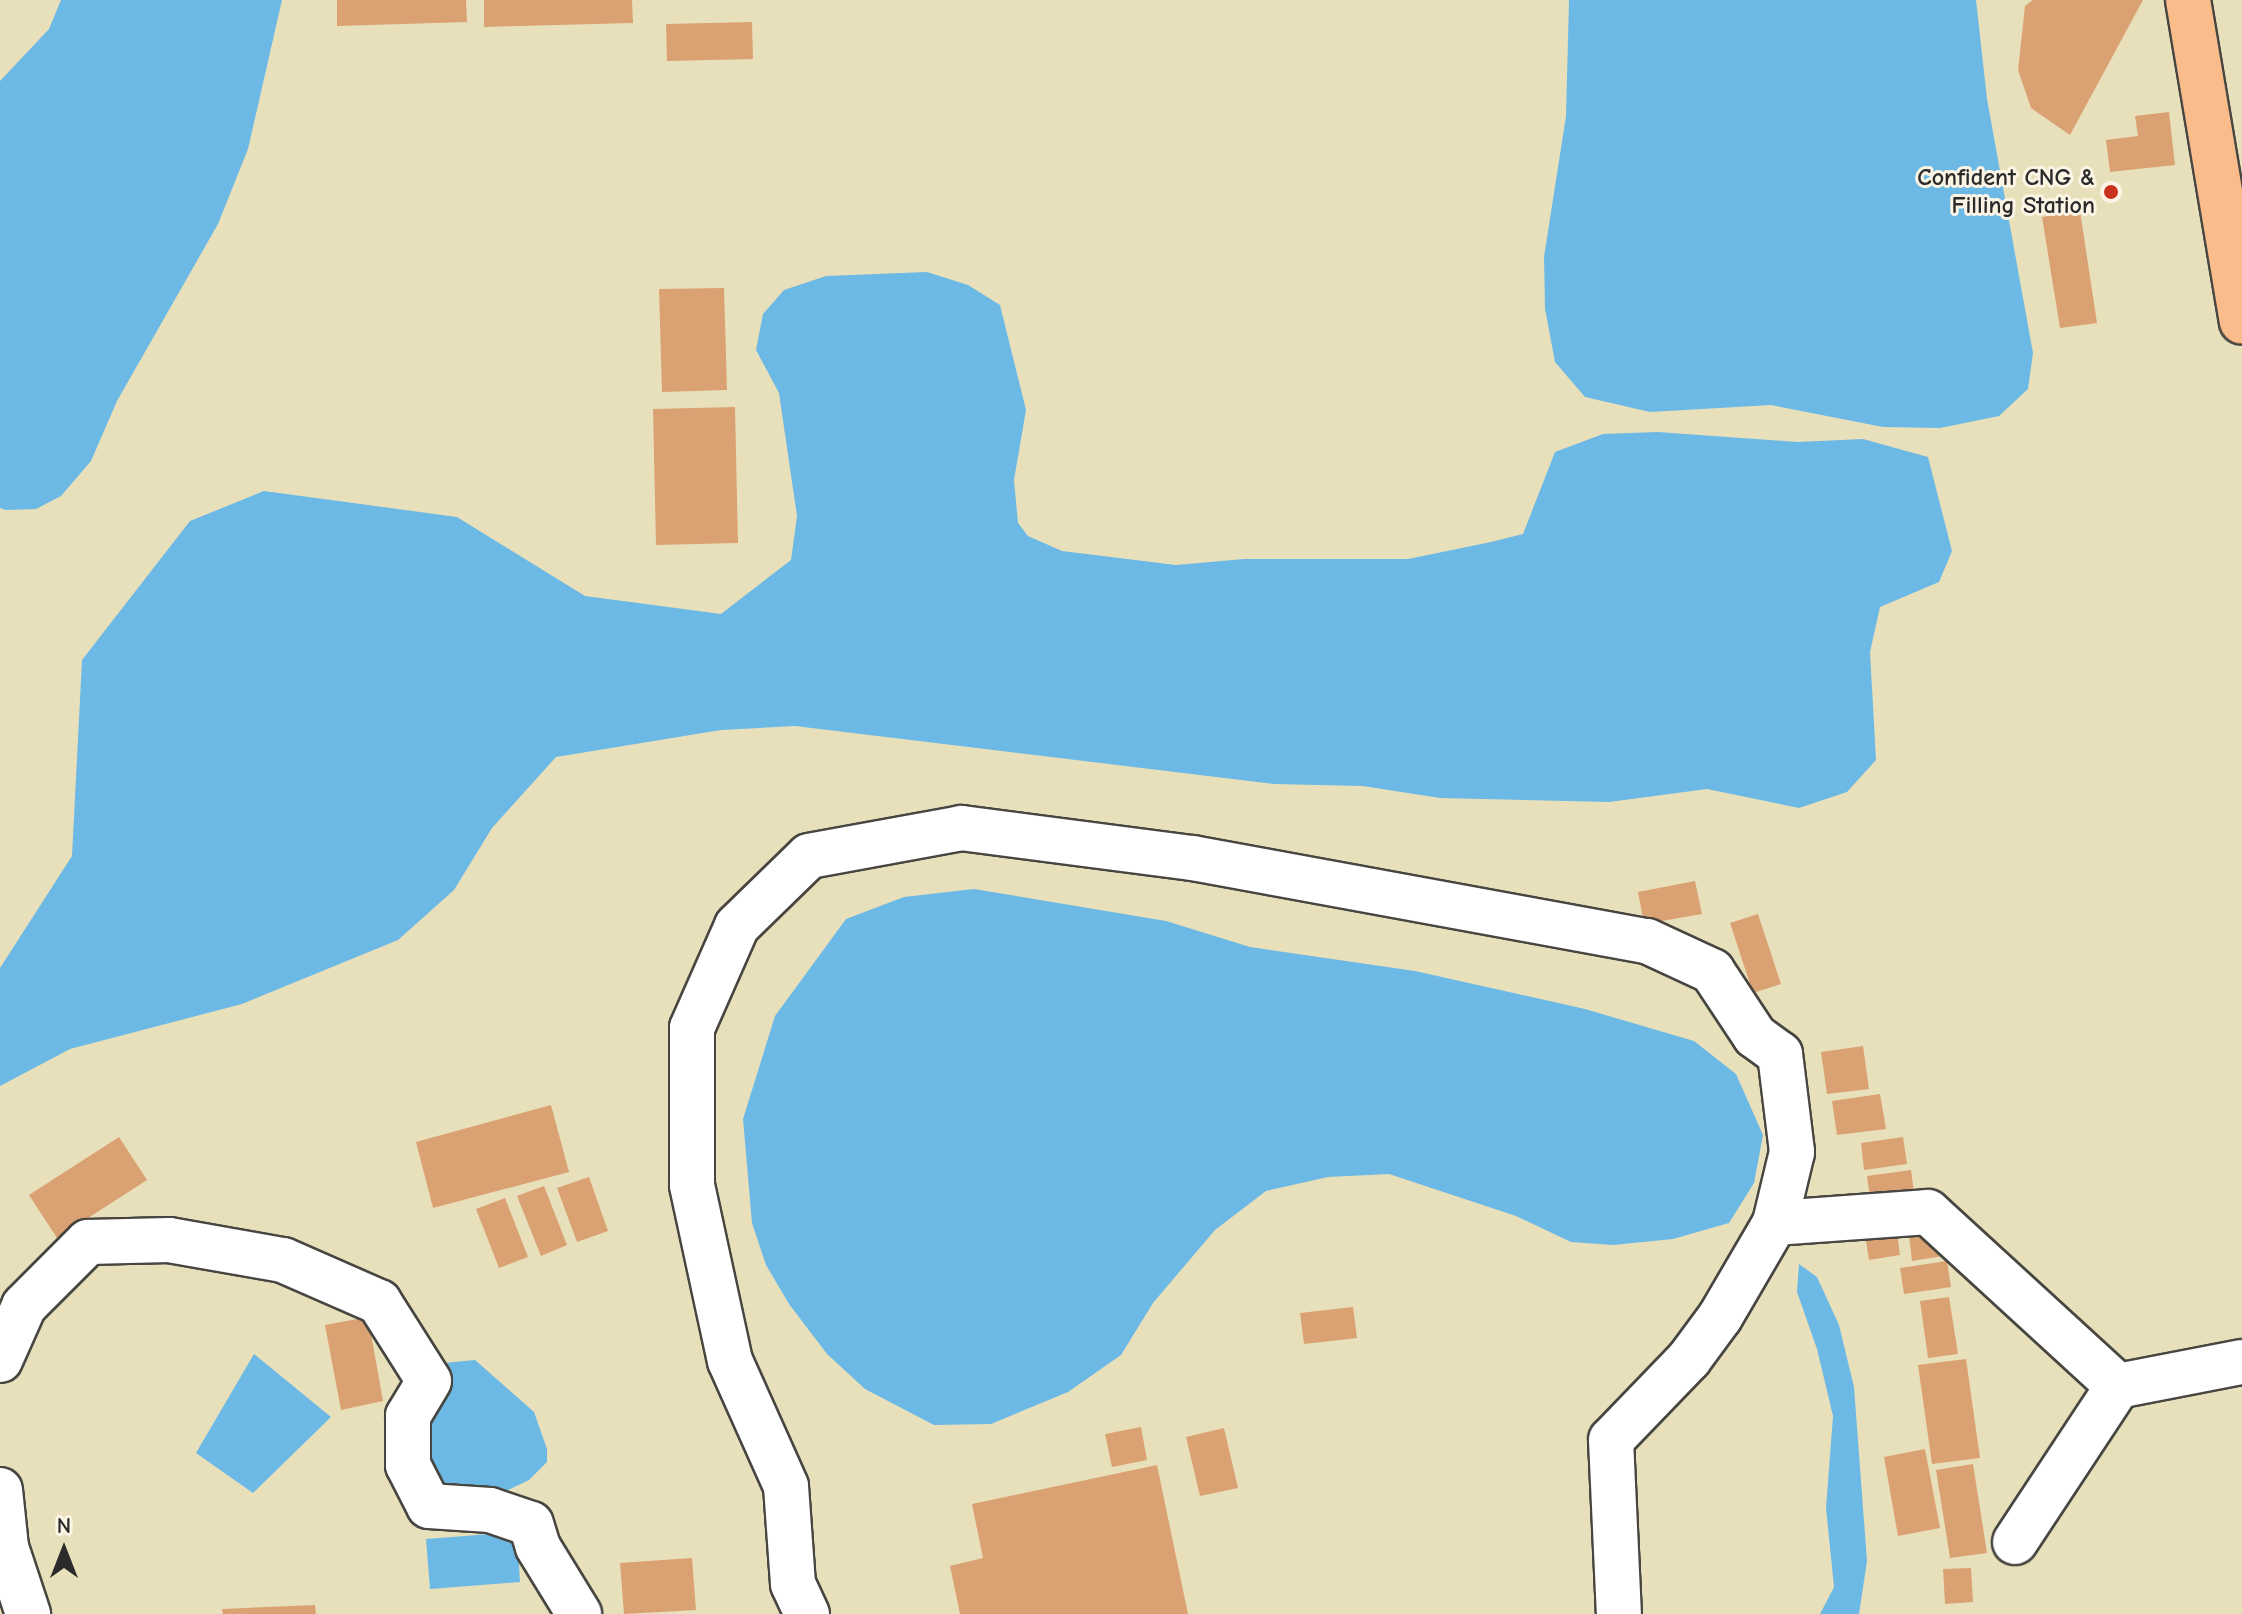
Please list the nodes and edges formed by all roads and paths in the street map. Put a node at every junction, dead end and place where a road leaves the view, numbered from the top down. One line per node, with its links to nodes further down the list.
1 (2188, 0): 2 (highway)
2 (2242, 321)
3 (1775, 1223): 6 (street); 11 (street); 12 (street)
4 (0, 1360): 10 (street)
5 (2242, 1362): 6 (street)
6 (2118, 1386): 8 (street)
7 (0, 1490): 9 (street)
8 (2015, 1542)
9 (28, 1614)
10 (579, 1614)
11 (807, 1614)
12 (1619, 1614)

